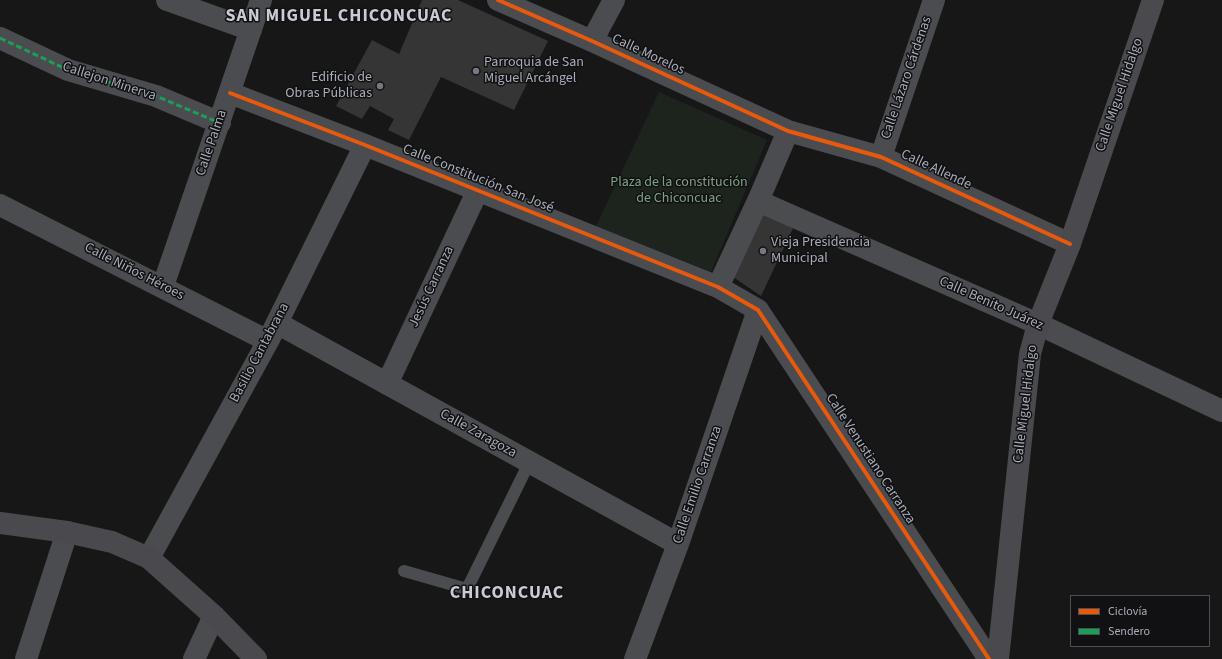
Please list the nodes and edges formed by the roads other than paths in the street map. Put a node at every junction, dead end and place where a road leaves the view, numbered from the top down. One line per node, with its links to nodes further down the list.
1 (167, 0): 7 (street)
2 (260, 0): 7 (street, Calle Palma)
3 (498, 0): 9 (street, Calle Morelos)
4 (614, 0): 9 (street)
5 (934, 0): 14 (street, Calle Lázaro Cárdenas)
6 (1153, 0): 18 (main road, Calle Miguel Hidalgo)
7 (251, 30): 10 (street, Calle Palma)
8 (0, 38): 11 (street, Callejon Minerva)
9 (592, 41): 12 (street, Calle Morelos)
10 (230, 93): 11 (street, Calle Palma); 13 (street, Calle Constitución San José)
11 (220, 123): 19 (street, Calle Palma)
12 (788, 132): 14 (street, Calle Allende); 16 (street)
13 (365, 145): 15 (street, Calle Constitución San José); 23 (street, Basilio Cantabrana)
14 (881, 157): 18 (street, Calle Allende)
15 (478, 190): 20 (street, Calle Constitución San José); 24 (street, Jesús Carranza)
16 (758, 201): 20 (street); 22 (street, Calle Benito Juárez)
17 (0, 205): 19 (street, Calle Niños Héroes)
18 (1070, 244): 22 (main road, Calle Miguel Hidalgo)
19 (163, 286): 23 (street, Calle Niños Héroes)
20 (718, 287): 21 (street, Calle Venustiano Carranza)
21 (758, 310): 29 (street, Calle Emilio Carranza); 37 (street, Calle Venustiano Carranza)
22 (1038, 324): 25 (street, Calle Benito Juárez); 38 (main road, Calle Miguel Hidalgo)
23 (273, 332): 24 (street, Calle Zaragoza); 30 (street, Basilio Cantabrana)
24 (387, 384): 26 (street, Calle Zaragoza)
25 (1222, 411)
26 (529, 463): 29 (street, Calle Zaragoza); 31 (lane)
27 (0, 523): 28 (main road)
28 (67, 532): 30 (main road); 33 (street)
29 (678, 544): 36 (street, Calle Emilio Carranza)
30 (148, 558): 32 (main road)
31 (404, 571)
32 (214, 616): 34 (street); 35 (main road)
33 (26, 659)
34 (194, 659)
35 (256, 659)
36 (635, 659)
37 (989, 659)
38 (998, 659)

